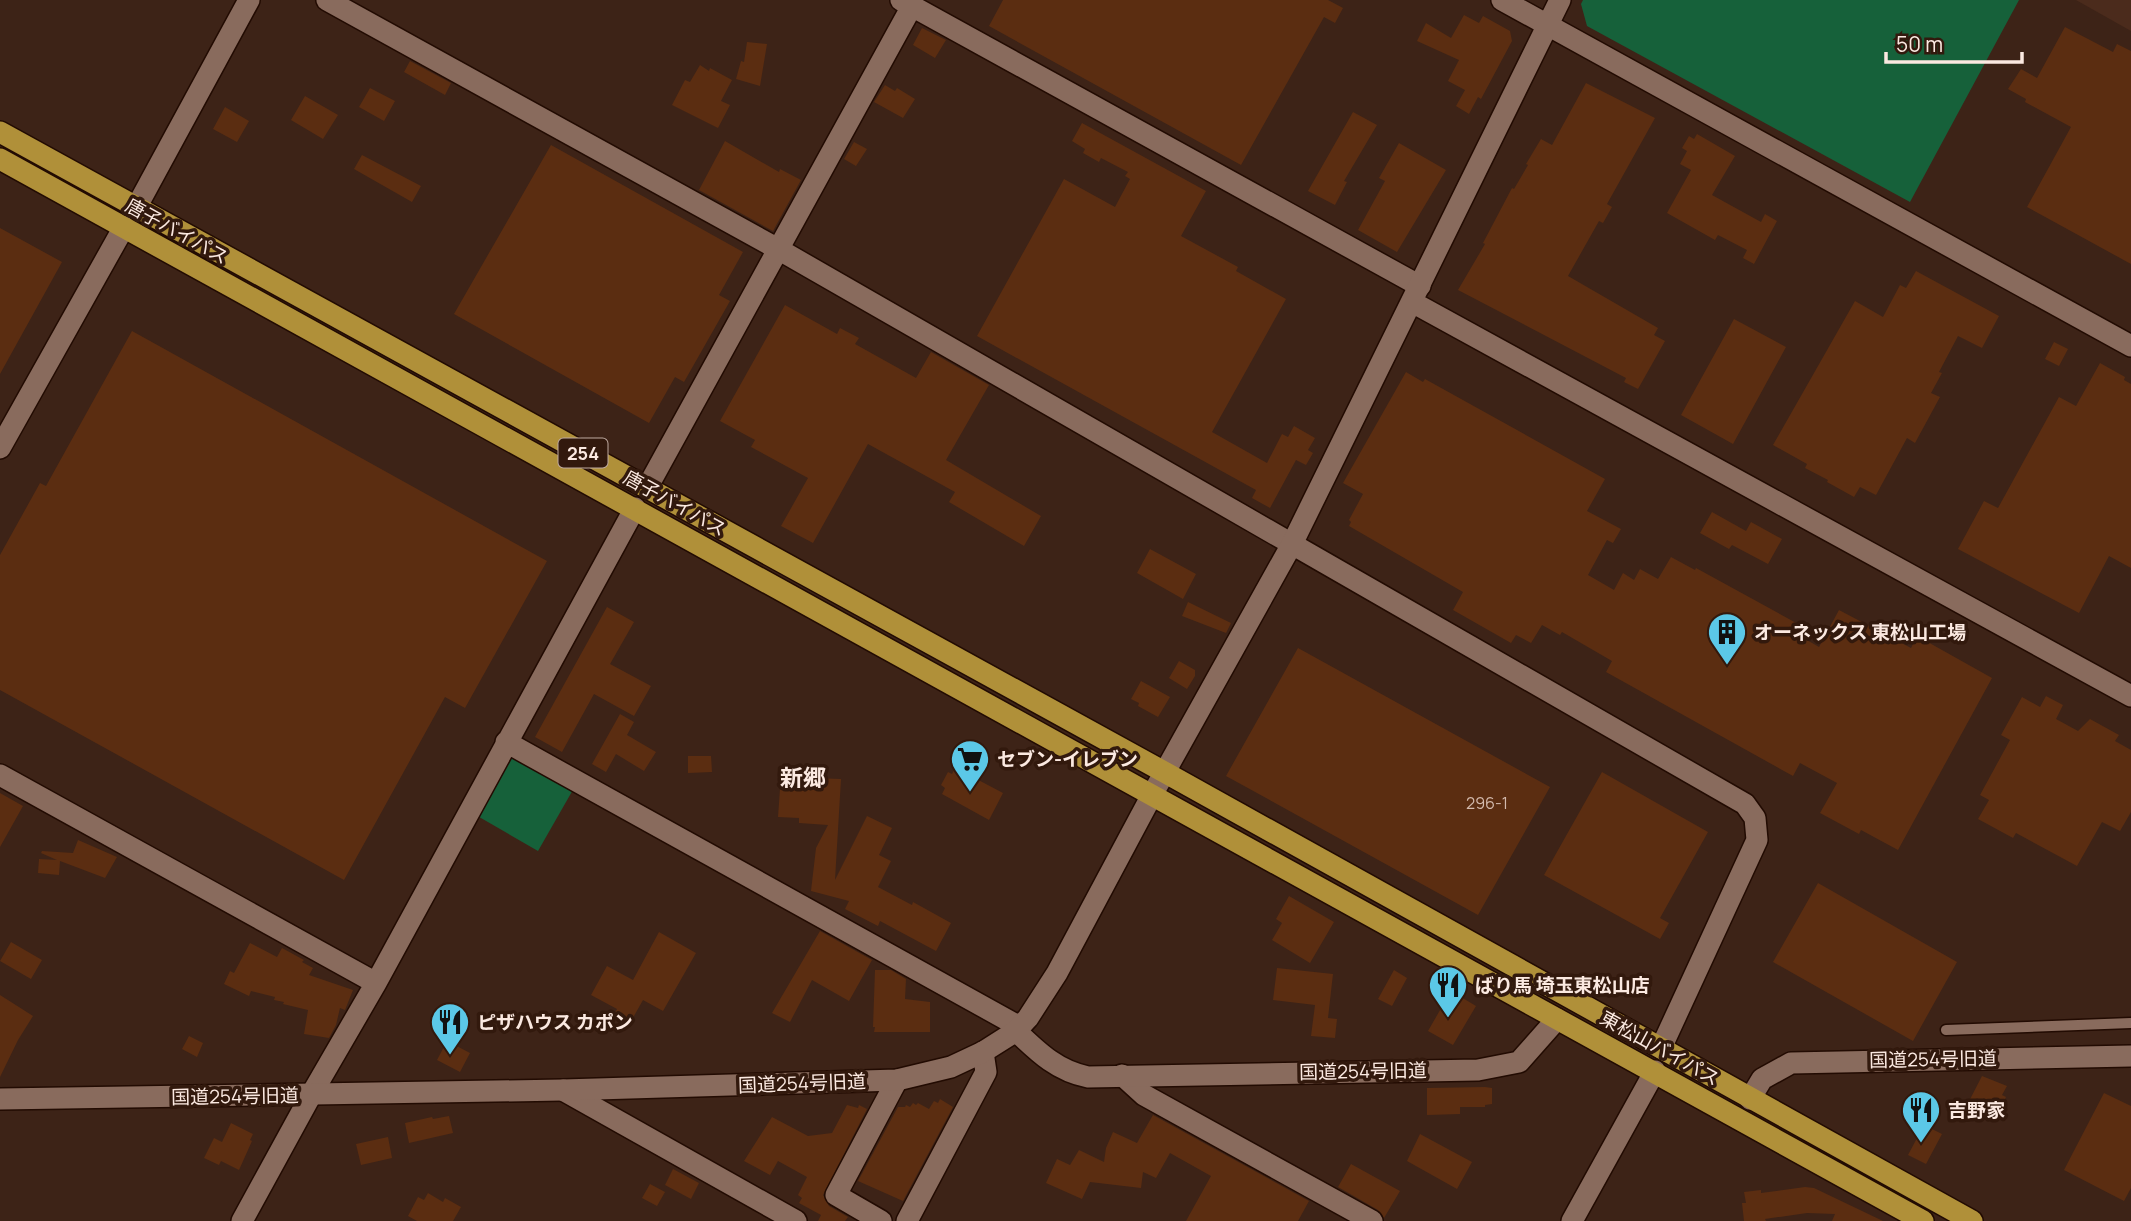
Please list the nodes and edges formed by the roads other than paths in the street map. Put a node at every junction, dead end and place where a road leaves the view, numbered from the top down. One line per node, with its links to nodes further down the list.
1 (249, 0): 9 (street)
2 (327, 0): 11 (street)
3 (1502, 0): 6 (street)
4 (1560, 0): 6 (street)
5 (907, 3): 11 (street); 12 (street)
6 (1547, 25): 12 (street); 13 (street)
7 (0, 132): 9 (highway, 唐子バイパス / 254)
8 (0, 159): 10 (highway, 唐子バイパス / 254)
9 (136, 208): 15 (highway, 唐子バイパス / 254)
10 (124, 227): 14 (street); 16 (highway, 唐子バイパス / 254)
11 (778, 249): 15 (street); 17 (street)
12 (1416, 294): 17 (street); 18 (street)
13 (2131, 346)
14 (0, 447)
15 (647, 488): 20 (highway, 唐子バイパス / 254)
16 (635, 509): 19 (street); 22 (highway, 唐子バイパス / 254)
17 (1292, 544): 20 (street); 28 (street)
18 (2131, 696)
19 (506, 742): 23 (street); 26 (street)
20 (1166, 773): 22 (street); 28 (highway, 東松山バイパス / 254)
21 (0, 775): 23 (street)
22 (1152, 794): 24 (highway, 東松山バイパス / 254); 26 (street)
23 (376, 983): 35 (street)
24 (1557, 1019): 31 (highway, 東松山バイパス / 254); 32 (street, 国道254号旧道)
25 (2131, 1023): 27 (lane)
26 (1018, 1029): 29 (street, 国道254号旧道); 32 (street, 国道254号旧道)
27 (1946, 1030)
28 (1661, 1048): 37 (highway, 東松山バイパス / 254)
29 (983, 1052): 33 (street, 国道254号旧道); 41 (street)
30 (2131, 1056): 37 (street, 国道254号旧道)
31 (1654, 1071): 43 (street); 44 (highway, 東松山バイパス / 254)
32 (1122, 1075): 42 (street)
33 (897, 1080): 34 (street, 国道254号旧道); 40 (street)
34 (564, 1090): 35 (street, 国道254号旧道); 39 (street)
35 (310, 1095): 36 (street, 国道254号旧道); 38 (street)
36 (0, 1099)
37 (1750, 1099): 45 (highway, 東松山バイパス / 254)
38 (242, 1221)
39 (796, 1221)
40 (881, 1221)
41 (907, 1221)
42 (1372, 1221)
43 (1572, 1221)
44 (1923, 1221)
45 (1972, 1221)

